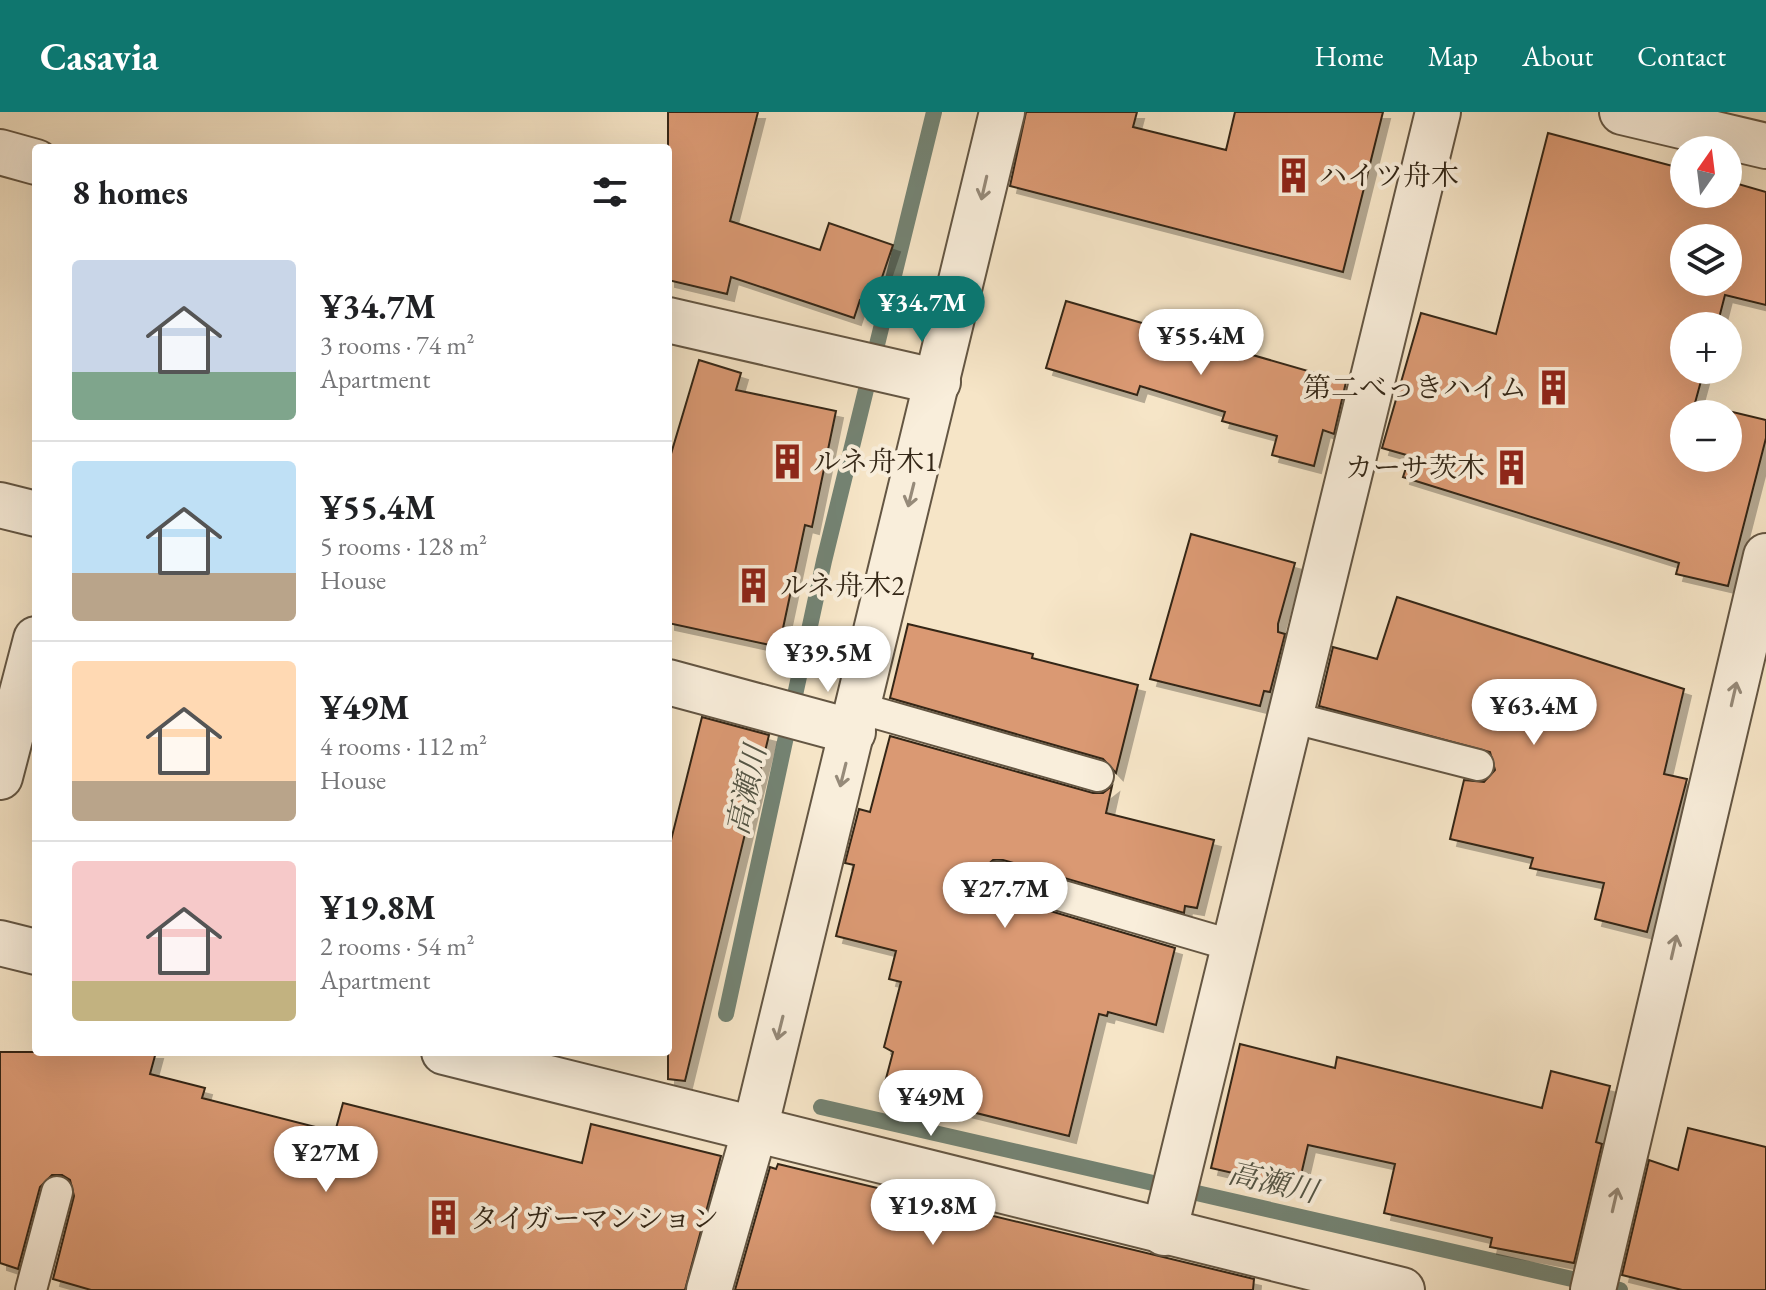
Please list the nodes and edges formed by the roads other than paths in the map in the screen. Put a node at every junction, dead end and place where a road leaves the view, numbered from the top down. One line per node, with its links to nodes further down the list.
1 (1002, 112): 8 (street, one-way to 8)
2 (1438, 112): 14 (street)
3 (1622, 112): 4 (street)
4 (1766, 146)
5 (0, 152): 6 (street)
6 (32, 161)
7 (672, 321): 8 (street)
8 (938, 382): 15 (street, one-way to 15)
9 (0, 505): 10 (street)
10 (32, 513)
11 (1766, 556): 27 (street, one-way to 11)
12 (32, 654): 18 (street)
13 (672, 683): 15 (street)
14 (1290, 717): 16 (lane); 21 (street)
15 (828, 719): 17 (lane); 24 (street, one-way to 24)
16 (1478, 765)
17 (1098, 776)
18 (0, 777)
19 (998, 877): 21 (lane)
20 (0, 943): 22 (street)
21 (1234, 946): 26 (street)
22 (32, 951)
23 (460, 1056): 24 (street)
24 (755, 1129): 26 (street); 29 (street)
25 (57, 1192): 28 (lane)
26 (1170, 1204): 30 (street)
27 (1595, 1283)
28 (31, 1290)
29 (709, 1290)
30 (1402, 1290)

